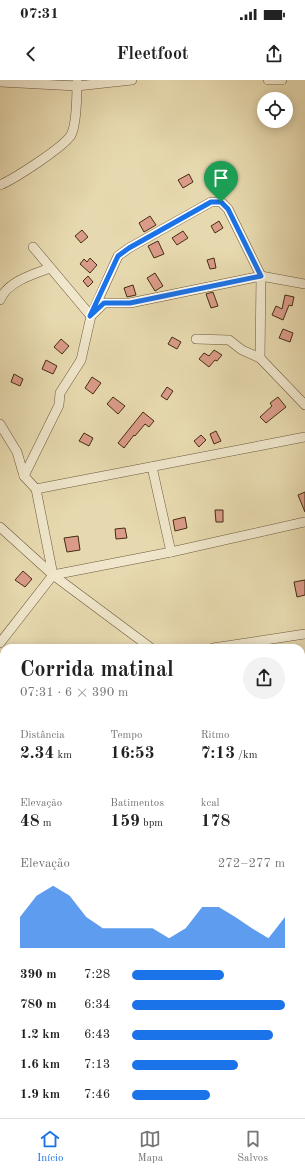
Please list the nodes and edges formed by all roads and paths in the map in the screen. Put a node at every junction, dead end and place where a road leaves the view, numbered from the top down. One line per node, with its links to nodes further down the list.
1 (132, 80): 5 (street)
2 (268, 80): 3 (street)
3 (282, 80)
4 (0, 82): 5 (street)
5 (77, 83): 6 (street)
6 (1, 182)
7 (33, 247): 8 (street)
8 (50, 268): 11 (street); 12 (street)
9 (261, 276): 10 (street); 12 (street); 12 (street); 14 (street)
10 (305, 284)
11 (0, 300)
12 (90, 316): 19 (street)
13 (196, 339): 14 (street)
14 (260, 358): 15 (street)
15 (305, 405)
16 (0, 424): 19 (street)
17 (305, 437): 18 (street)
18 (152, 467): 20 (street); 23 (street)
19 (24, 476): 20 (street)
20 (36, 489): 24 (street)
21 (305, 522): 23 (street)
22 (0, 527): 24 (street)
23 (171, 552): 24 (street)
24 (53, 575): 26 (street); 27 (street)
25 (305, 634): 28 (street)
26 (0, 643)
27 (145, 644)
28 (239, 644)

